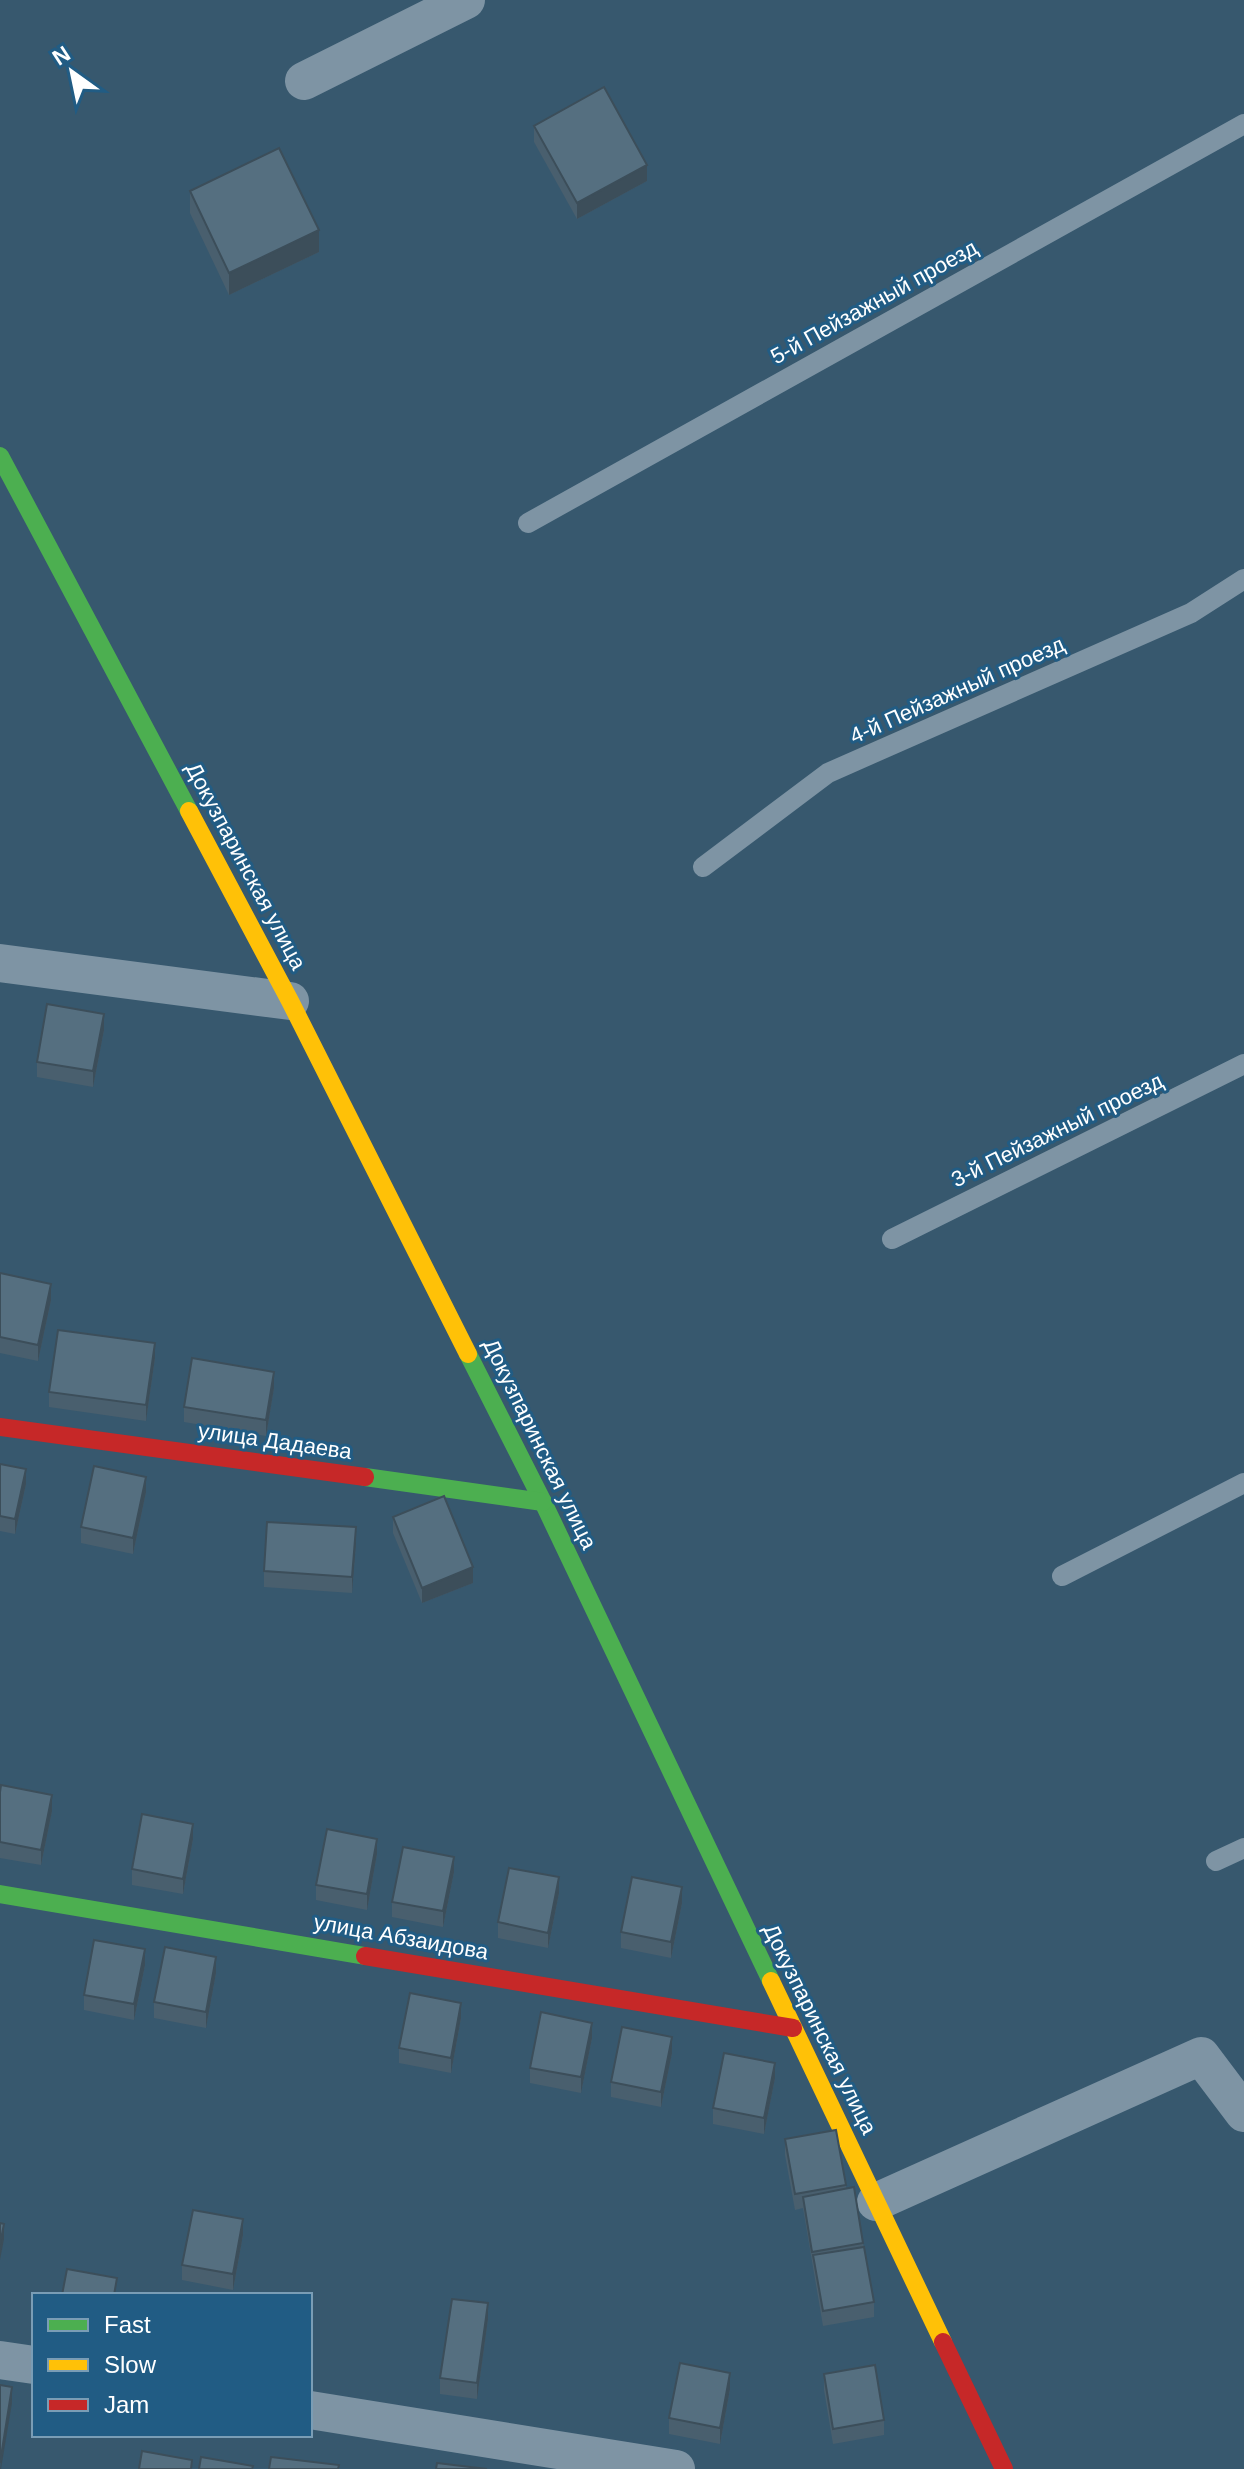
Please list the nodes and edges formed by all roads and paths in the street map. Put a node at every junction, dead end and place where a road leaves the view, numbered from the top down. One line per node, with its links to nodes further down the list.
1 (466, 0): 2 (street)
2 (304, 81)
3 (1244, 124): 6 (lane, 5-й Пейзажный проезд)
4 (0, 456): 5 (street, Докузпаринская улица)
5 (16, 509): 10 (street, Докузпаринская улица)
6 (528, 523)
7 (1244, 579): 8 (lane, 4-й Пейзажный проезд)
8 (703, 867)
9 (0, 963): 10 (street)
10 (290, 1001): 15 (street, Докузпаринская улица)
11 (1244, 1064): 12 (lane, 3-й Пейзажный проезд)
12 (892, 1239)
13 (0, 1427): 15 (street, улица Дадаева)
14 (1244, 1483): 16 (lane)
15 (543, 1502): 20 (street, Докузпаринская улица)
16 (1062, 1576)
17 (1244, 1848): 18 (lane)
18 (1216, 1861)
19 (0, 1894): 20 (street, улица Абзаидова)
20 (793, 2028): 22 (street, Докузпаринская улица)
21 (1244, 2113): 22 (street)
22 (876, 2202): 27 (street, Докузпаринская улица)
23 (0, 2360): 24 (street)
24 (32, 2365)
25 (312, 2410): 26 (street)
26 (676, 2469)
27 (1004, 2469)

